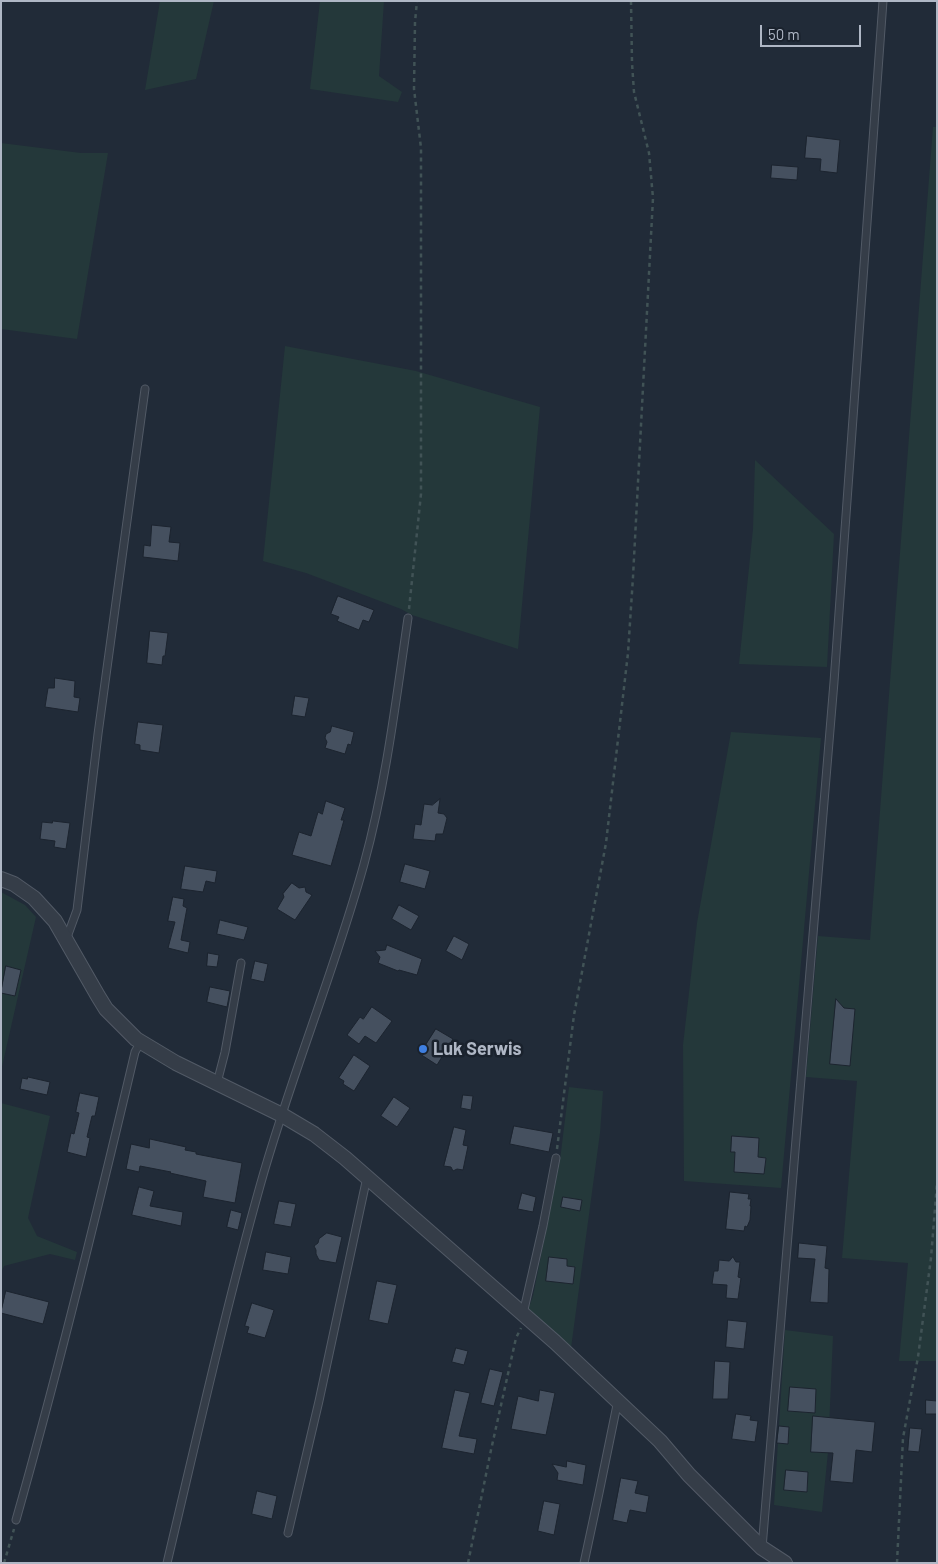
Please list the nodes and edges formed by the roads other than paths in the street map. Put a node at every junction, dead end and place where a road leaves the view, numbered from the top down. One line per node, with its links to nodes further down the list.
1 (883, 1): 16 (lane)
2 (145, 389): 5 (lane)
3 (408, 618): 9 (lane)
4 (1, 879): 5 (street)
5 (66, 940): 7 (street)
6 (241, 963): 8 (lane)
7 (140, 1043): 8 (street); 14 (lane)
8 (217, 1083): 9 (street)
9 (282, 1114): 11 (street); 18 (lane)
10 (556, 1158): 12 (lane)
11 (367, 1177): 12 (street); 15 (lane)
12 (524, 1315): 13 (street)
13 (618, 1399): 16 (street); 19 (lane)
14 (16, 1520)
15 (288, 1533)
16 (762, 1548): 17 (street)
17 (782, 1562)
18 (167, 1563)
19 (584, 1563)

